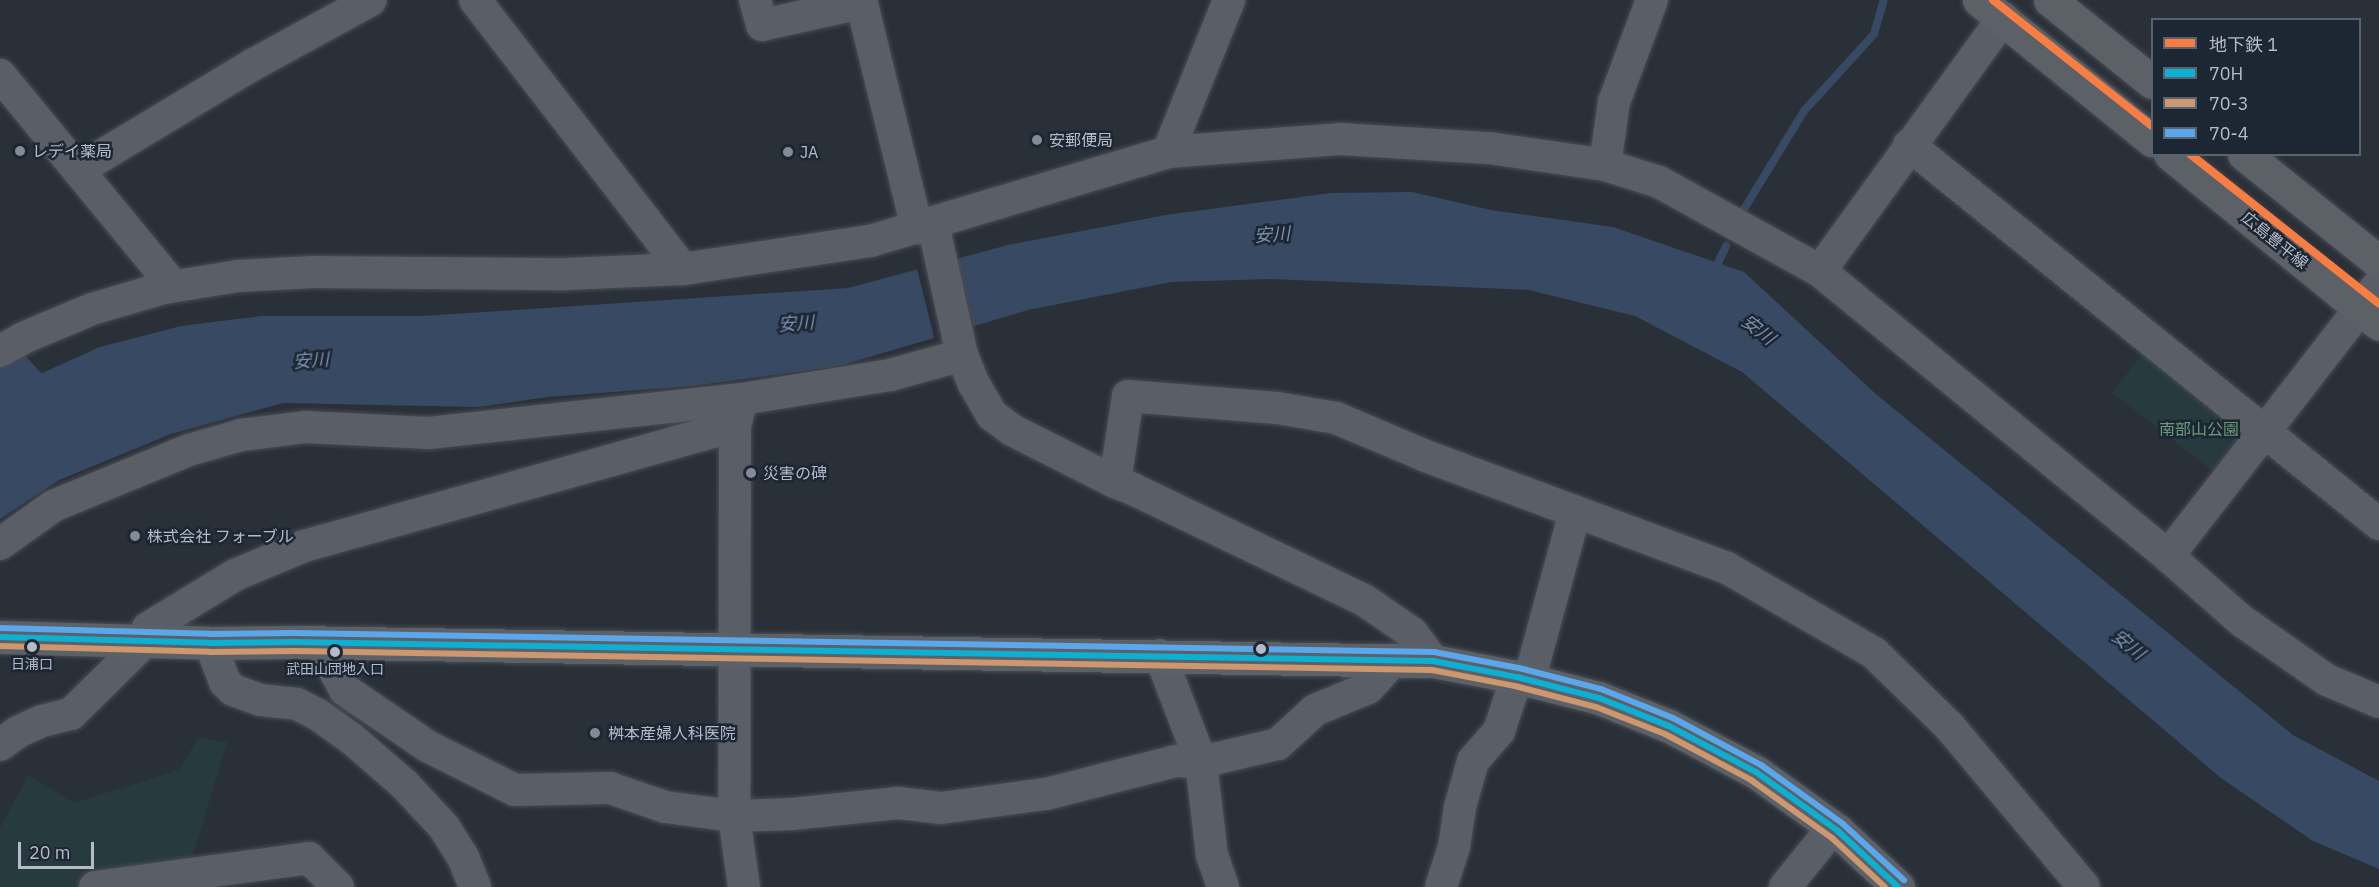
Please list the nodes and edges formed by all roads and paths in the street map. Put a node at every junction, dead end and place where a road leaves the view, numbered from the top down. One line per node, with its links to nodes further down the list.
1 (372, 0): 17 (street)
2 (476, 0): 20 (street)
3 (754, 0): 7 (street)
4 (1229, 0): 13 (street)
5 (1652, 0): 16 (street)
6 (2050, 0): 10 (main road)
7 (861, 1): 18 (street)
8 (1991, 9): 11 (main road); 12 (street)
9 (0, 75): 17 (street)
10 (2151, 81)
11 (2151, 139)
12 (1909, 145): 21 (street); 27 (street)
13 (1168, 152): 16 (street); 18 (street)
14 (2173, 156): 23 (main road, 広島豊平線)
15 (2246, 156): 19 (main road)
16 (1605, 165): 21 (street)
17 (78, 170): 22 (street)
18 (929, 228): 20 (street); 25 (street)
19 (2379, 262)
20 (683, 269): 22 (street)
21 (1820, 271): 32 (street)
22 (164, 288): 24 (street)
23 (2372, 306): 27 (street)
24 (8, 339)
25 (960, 347): 26 (street); 28 (street)
26 (738, 413): 31 (street); 34 (street); 37 (street)
27 (2264, 432): 30 (street); 32 (street)
28 (1115, 482): 29 (street); 40 (street)
29 (1575, 512): 41 (street); 56 (street)
30 (2379, 524)
31 (0, 544)
32 (2168, 556): 42 (street)
33 (0, 637): 34 (main road)
34 (146, 640): 35 (main road); 43 (street)
35 (210, 643): 36 (main road); 50 (street)
36 (320, 643): 37 (main road); 45 (street)
37 (733, 650): 38 (main road); 45 (street)
38 (1160, 655): 39 (main road); 44 (street)
39 (1394, 660): 40 (main road); 44 (street)
40 (1432, 661): 41 (main road)
41 (1523, 679): 46 (main road); 53 (street)
42 (2379, 702)
43 (0, 745)
44 (1201, 762): 45 (street); 52 (street)
45 (734, 816): 51 (street)
46 (1832, 829): 54 (street); 55 (main road)
47 (236, 878): 48 (street); 49 (street)
48 (95, 887)
49 (338, 887)
50 (475, 887)
51 (744, 887)
52 (1223, 887)
53 (1441, 887)
54 (1785, 887)
55 (1898, 887)
56 (2084, 887)

